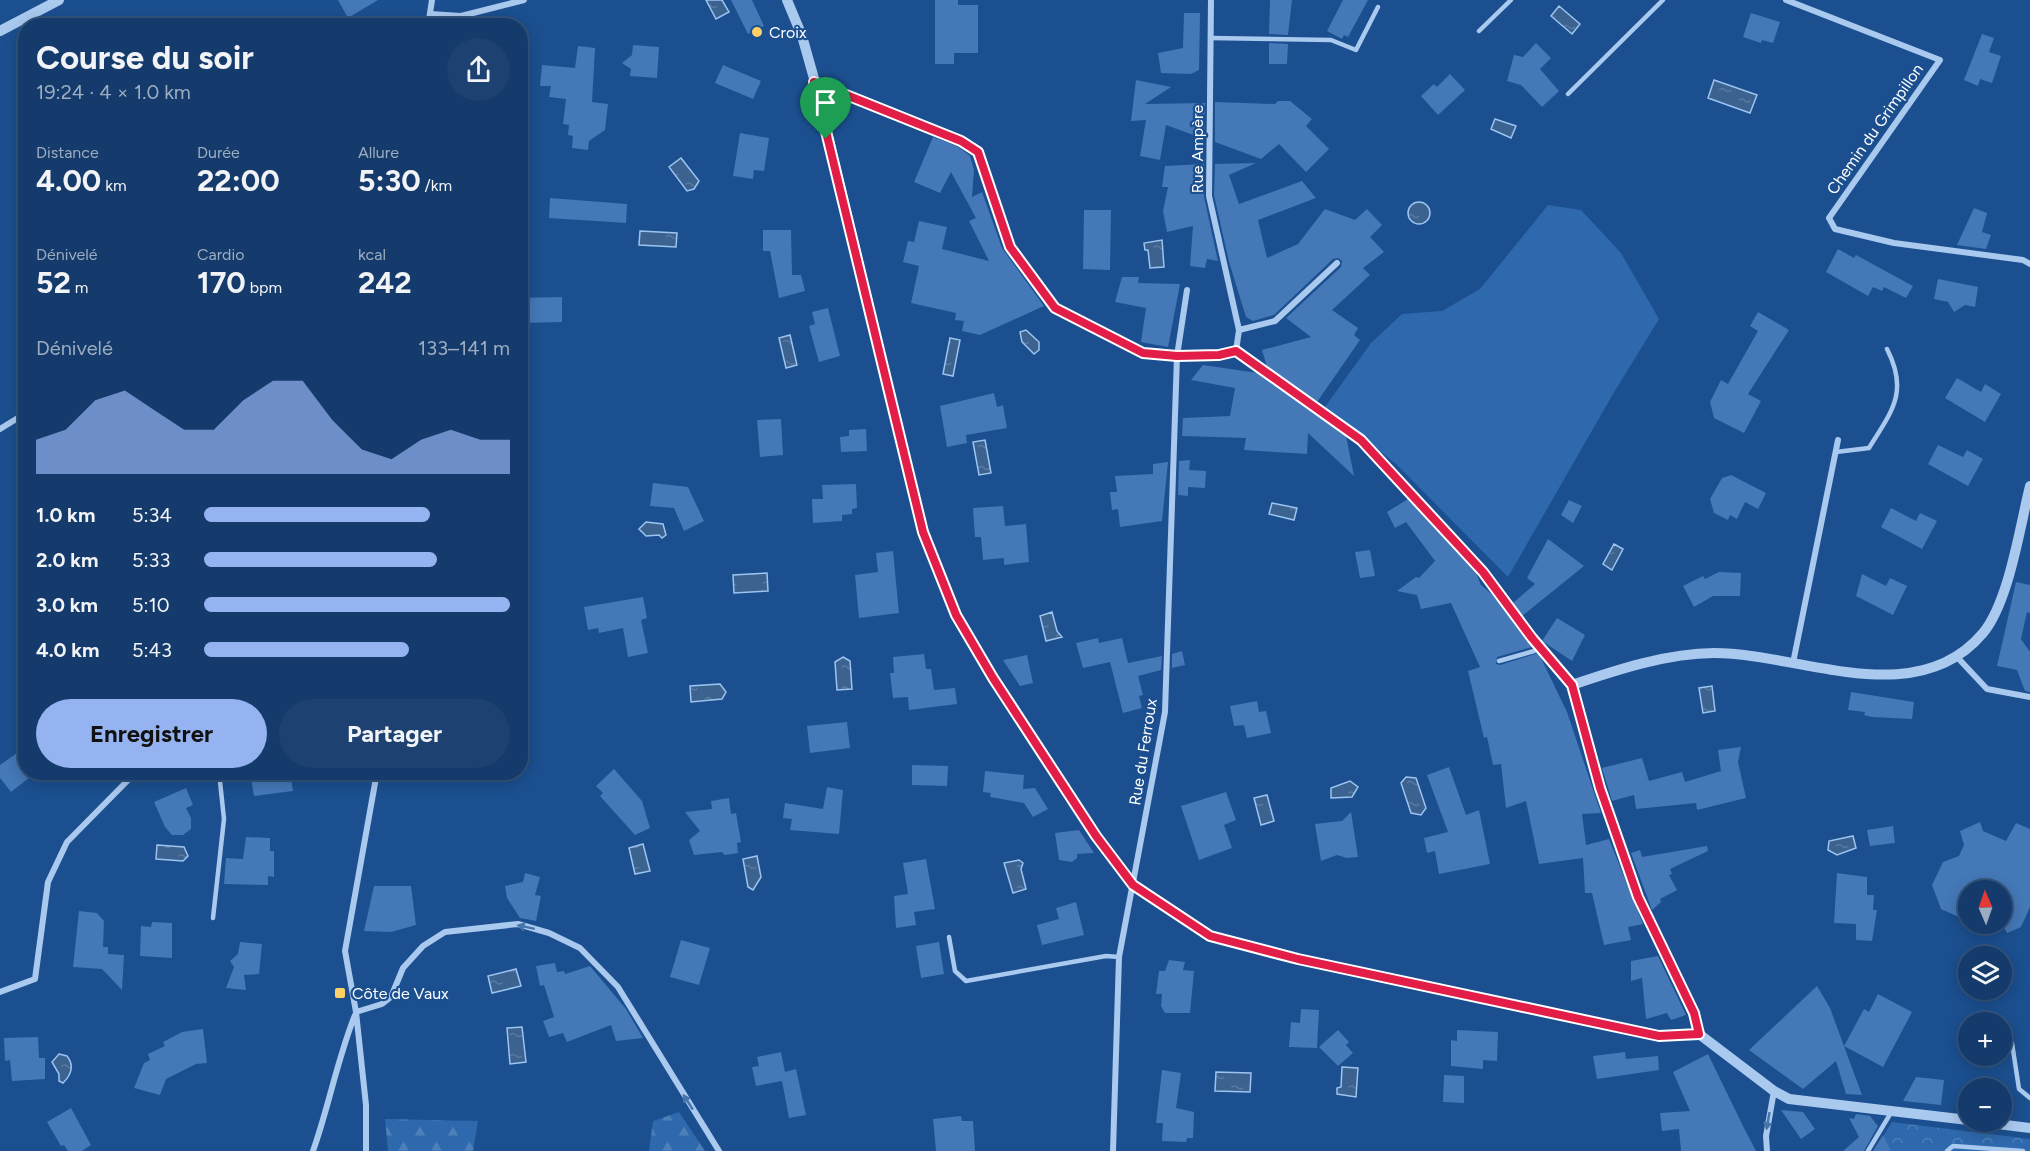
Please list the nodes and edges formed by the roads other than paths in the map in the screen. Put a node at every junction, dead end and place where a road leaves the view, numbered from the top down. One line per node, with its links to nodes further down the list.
1 (59, 0): 11 (street)
2 (432, 0): 10 (street)
3 (524, 0): 10 (street)
4 (787, 0): 17 (street)
5 (1211, 0): 16 (street, Rue Ampère)
6 (1511, 0): 15 (lane)
7 (1663, 0): 18 (lane)
8 (1786, 0): 20 (street, Chemin du Grimpillon)
9 (1378, 7): 16 (lane)
10 (430, 14): 12 (street)
11 (25, 18)
12 (429, 18)
13 (18, 22): 14 (street)
14 (0, 31)
15 (1479, 31)
16 (1211, 38): 22 (street, Rue Ampère)
17 (814, 82): 25 (street); 40 (street)
18 (1568, 94)
19 (1337, 263): 22 (street)
20 (2030, 264)
21 (1187, 290): 25 (street, Rue du Ferroux)
22 (1239, 330): 24 (street)
23 (1887, 349): 29 (lane)
24 (1236, 351): 25 (street); 31 (street)
25 (1177, 356): 40 (street, Rue du Ferroux)
26 (18, 418): 27 (street)
27 (0, 429)
28 (1838, 440): 29 (street)
29 (1836, 452): 34 (street)
30 (2030, 486): 32 (street)
31 (1540, 646): 33 (lane); 35 (street)
32 (1957, 657): 34 (street); 36 (street)
33 (1499, 661)
34 (1793, 663): 35 (street)
35 (1572, 685): 46 (street)
36 (2030, 697)
37 (128, 780): 44 (street)
38 (220, 780): 41 (lane)
39 (375, 780): 45 (street)
40 (1133, 885): 43 (street, Rue du Ferroux); 46 (street)
41 (213, 918)
42 (949, 937): 43 (lane)
43 (1119, 957): 57 (street, Rue du Ferroux)
44 (0, 992)
45 (356, 1012): 54 (street); 55 (street); 56 (street, one-way to 45)
46 (1699, 1034): 48 (street)
47 (2012, 1043): 49 (lane)
48 (1773, 1091): 50 (street); 58 (street, one-way to 58)
49 (2030, 1098)
50 (1893, 1111): 51 (street); 59 (lane)
51 (1958, 1119)
52 (2012, 1126): 53 (street)
53 (2030, 1128)
54 (313, 1151)
55 (366, 1151)
56 (719, 1151)
57 (1113, 1151)
58 (1767, 1151)
59 (1868, 1151)
60 (1947, 1151): 61 (lane)
61 (2023, 1151)

